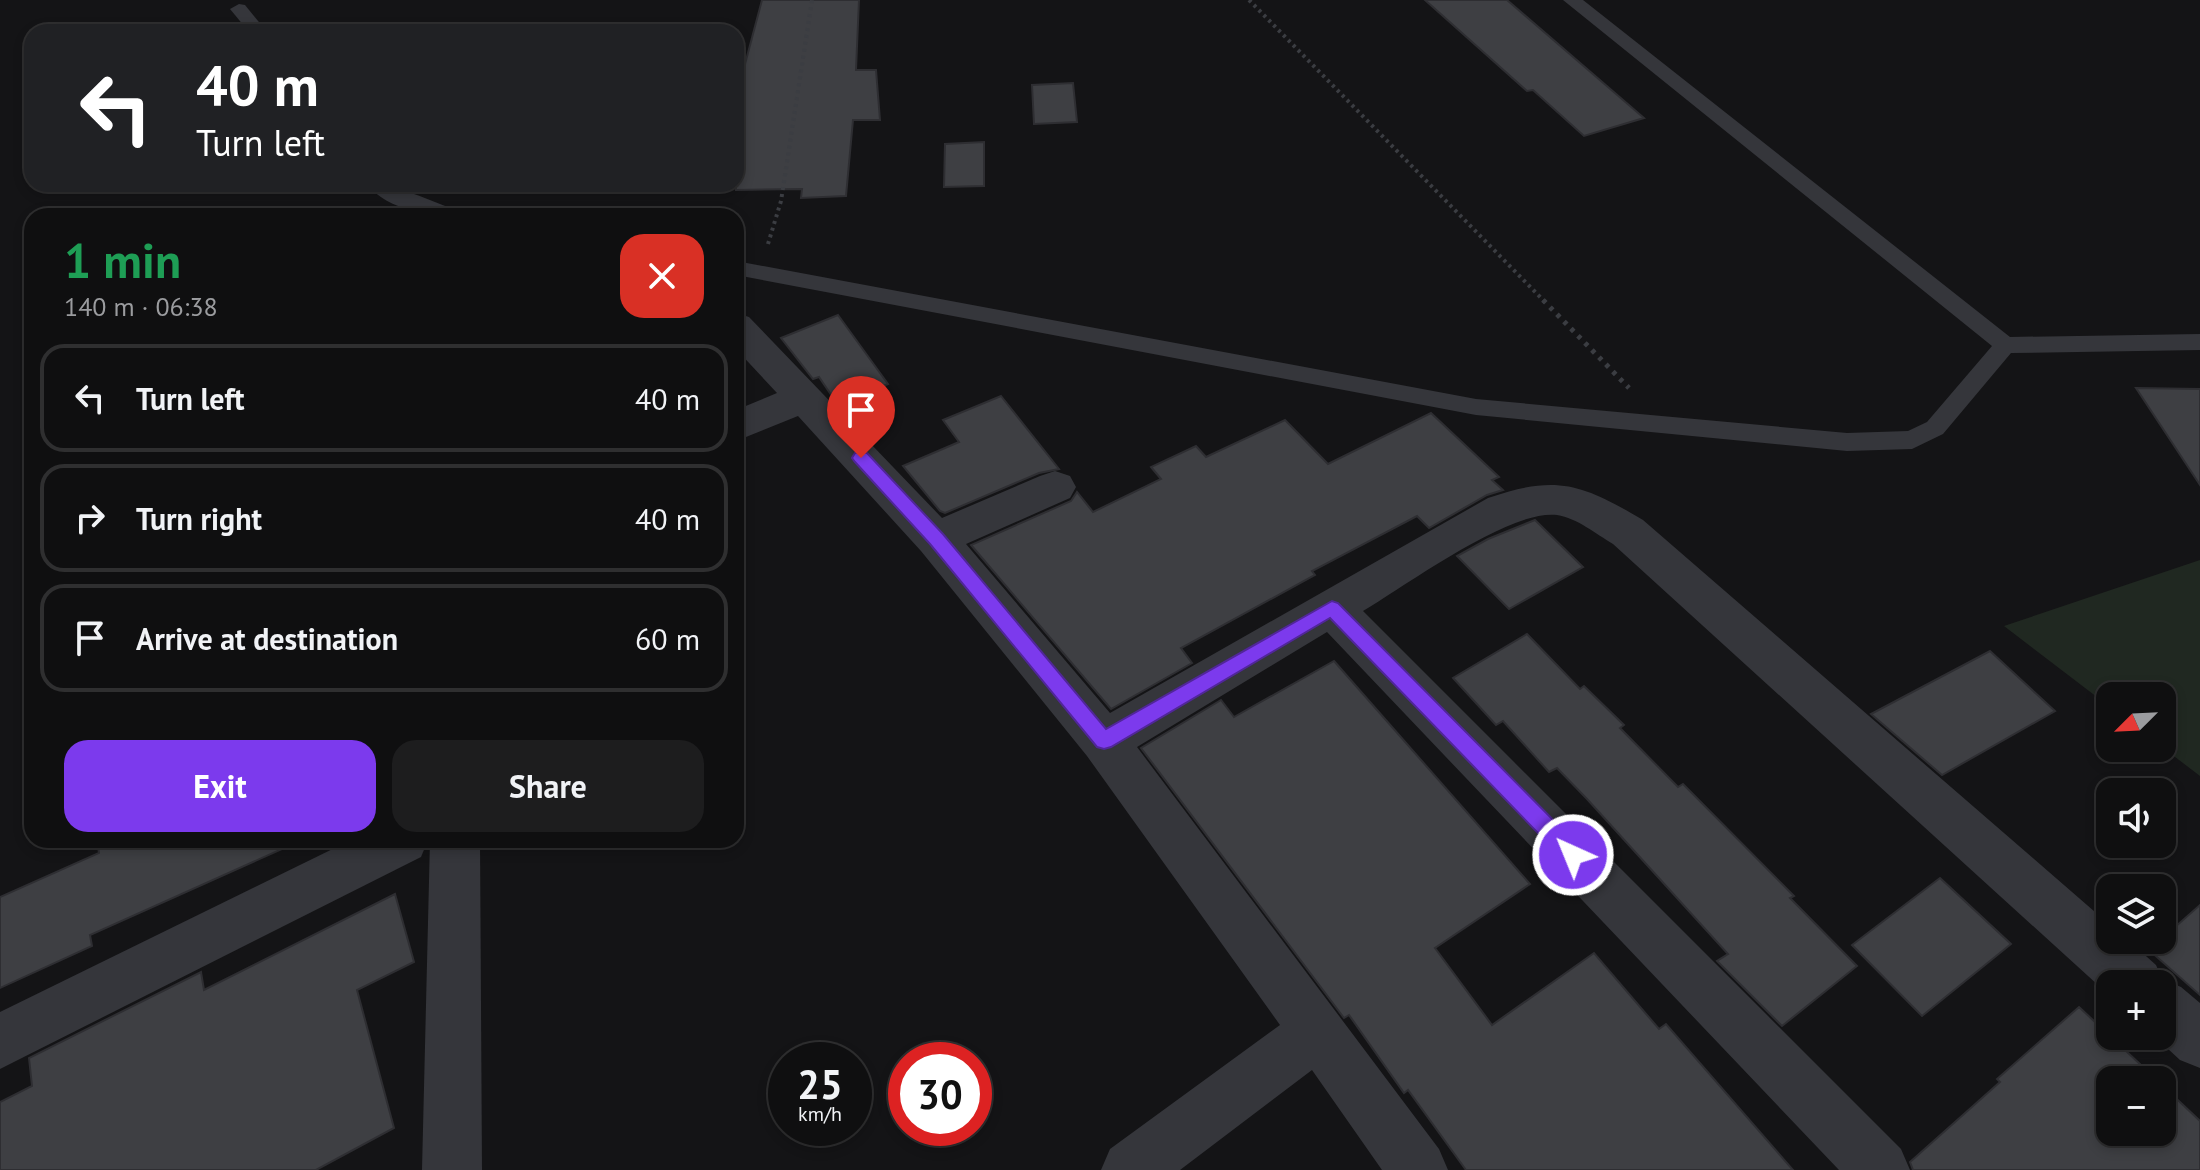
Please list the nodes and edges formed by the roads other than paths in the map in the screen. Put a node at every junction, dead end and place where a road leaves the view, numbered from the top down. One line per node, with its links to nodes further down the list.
1 (1572, 0): 9 (lane)
2 (239, 9): 3 (lane)
3 (251, 24)
4 (390, 192): 5 (lane)
5 (428, 208)
6 (744, 269): 9 (lane)
7 (744, 334): 10 (street)
8 (2200, 342): 9 (lane)
9 (2005, 345)
10 (804, 397): 11 (street); 13 (street)
11 (744, 423)
12 (1055, 487): 13 (street)
13 (936, 539): 15 (street)
14 (1332, 608): 15 (street); 18 (street); 26 (street)
15 (1104, 741): 20 (street)
16 (387, 848): 22 (street)
17 (455, 848): 23 (street)
18 (2121, 970)
19 (2176, 1019): 21 (street)
20 (1318, 1031): 24 (street); 25 (street)
21 (2200, 1040)
22 (0, 1041)
23 (448, 1168)
24 (1131, 1170)
25 (1418, 1170)
26 (1880, 1170)

